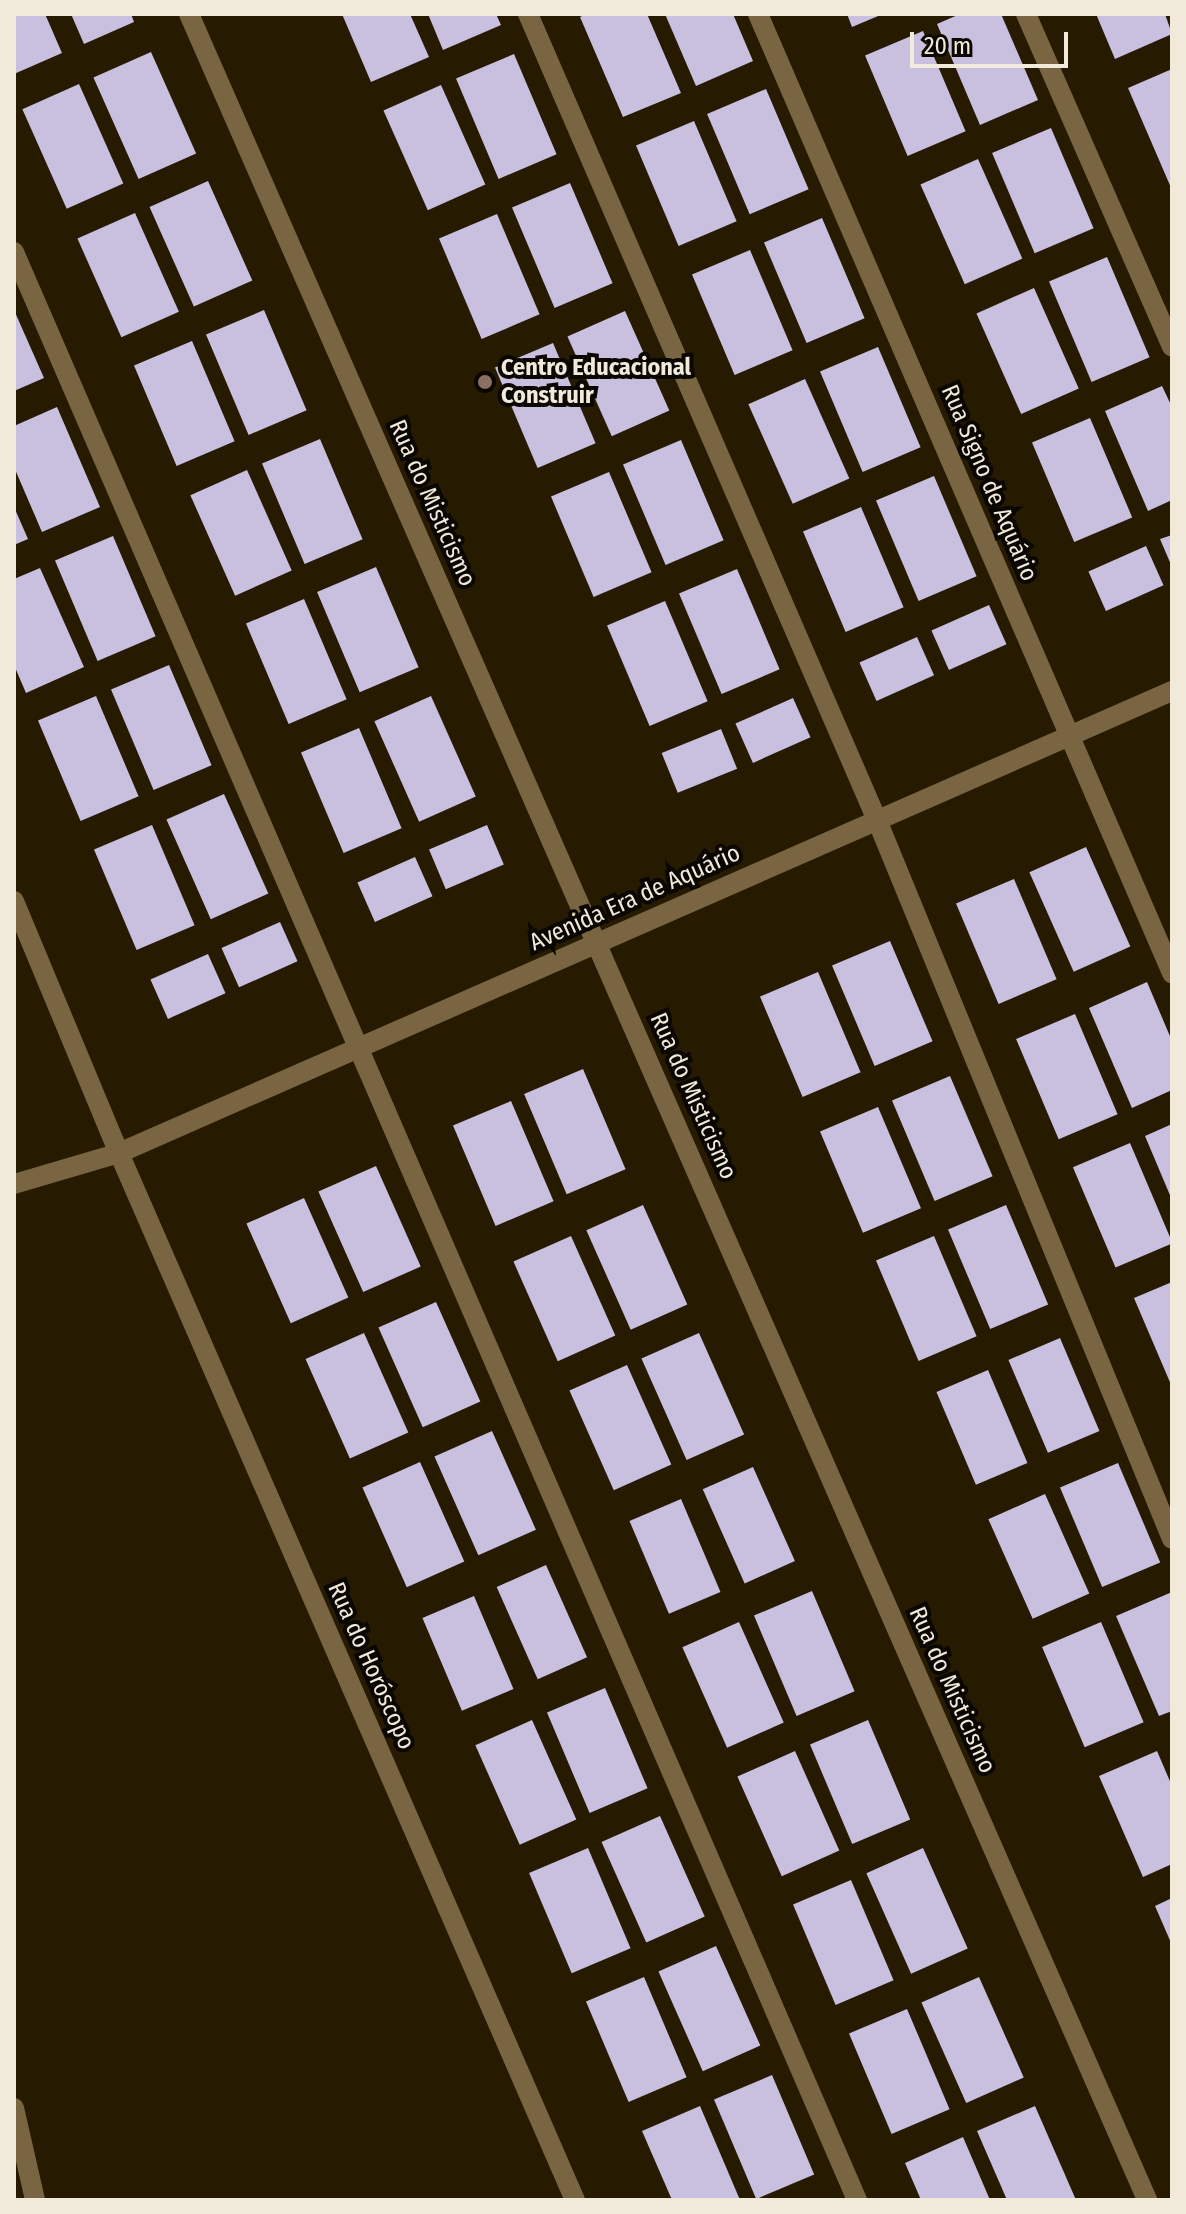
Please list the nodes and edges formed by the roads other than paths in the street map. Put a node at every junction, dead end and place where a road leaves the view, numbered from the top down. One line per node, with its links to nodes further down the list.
1 (189, 14): 11 (street, Rua do Misticismo)
2 (528, 14): 9 (street)
3 (758, 14): 8 (street, Rua Signo de Aquário)
4 (1026, 14): 6 (street)
5 (14, 252): 13 (street)
6 (1172, 346)
7 (1172, 691): 8 (street, Avenida Era de Aquário)
8 (1070, 736): 9 (street, Avenida Era de Aquário); 12 (street, Rua Signo de Aquário)
9 (877, 820): 11 (street, Avenida Era de Aquário); 16 (street)
10 (14, 901): 14 (street, Rua do Horóscopo)
11 (598, 942): 13 (street, Avenida Era de Aquário); 21 (street, Rua do Misticismo)
12 (1172, 973)
13 (358, 1048): 14 (street, Avenida Era de Aquário); 20 (street)
14 (119, 1153): 15 (street, Avenida Era de Aquário); 19 (street, Rua do Horóscopo)
15 (14, 1184)
16 (1172, 1539)
17 (14, 2108): 18 (street)
18 (35, 2200)
19 (575, 2200)
20 (857, 2200)
21 (1147, 2200)

